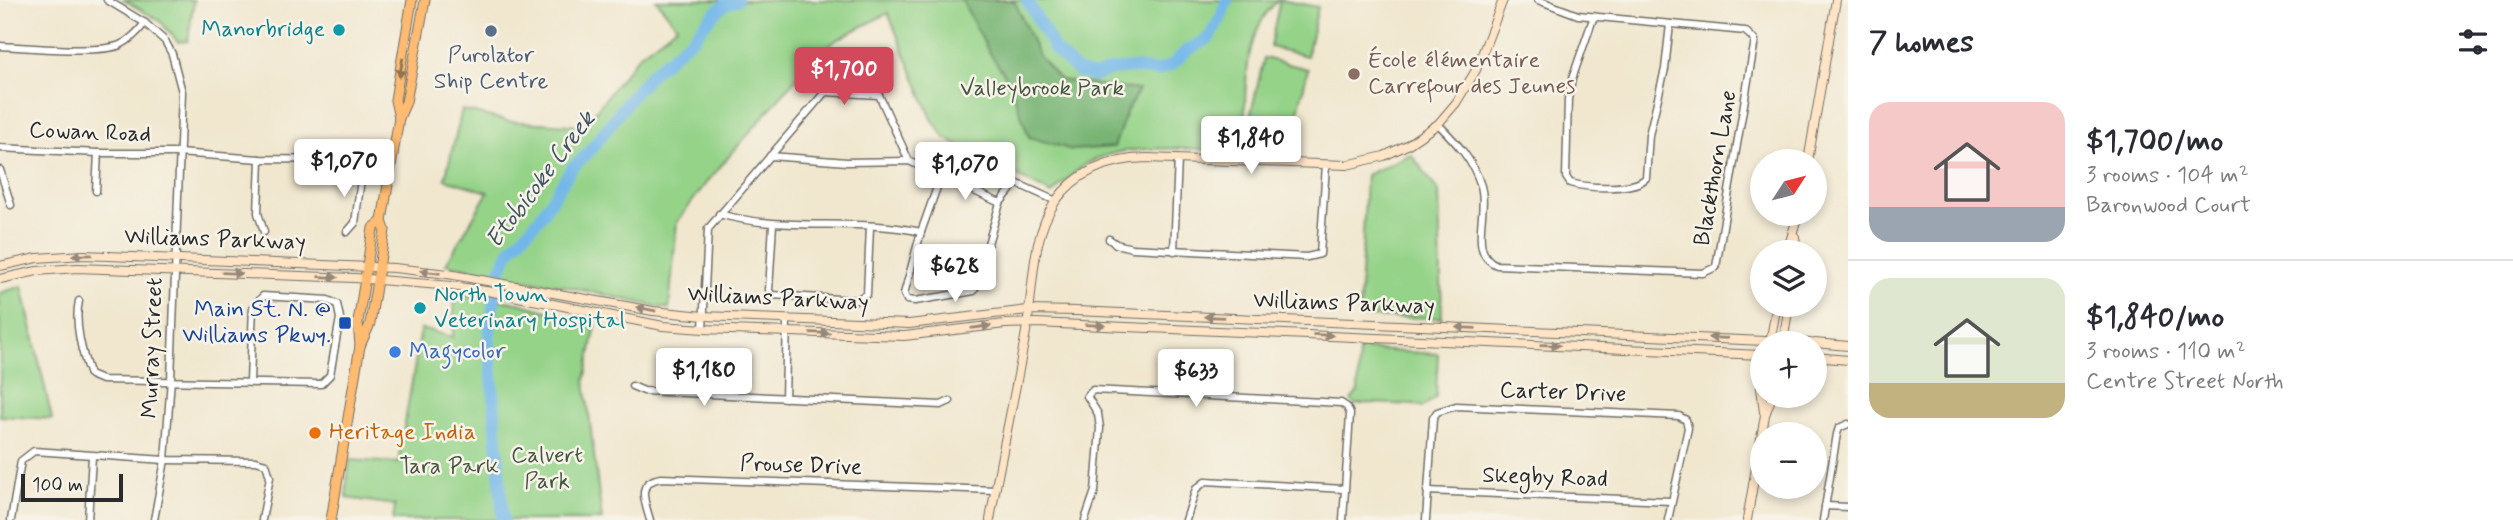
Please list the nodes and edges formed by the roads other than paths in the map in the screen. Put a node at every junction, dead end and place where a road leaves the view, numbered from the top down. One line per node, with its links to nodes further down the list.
1 (107, 0): 8 (street, Murray Street)
2 (412, 0): 11 (main road, one-way to 11)
3 (425, 0): 11 (main road)
4 (1503, 0): 12 (main road)
5 (1538, 0): 7 (street, Blackthorn Lane)
6 (1836, 0): 14 (main road)
7 (1594, 16): 9 (street, Blackthorn Lane); 9 (street)
8 (145, 23): 10 (street); 16 (street, Murray Street)
9 (1670, 24): 12 (street, Blackthorn Lane)
10 (0, 46)
11 (399, 118): 29 (main road)
12 (1438, 124): 21 (main road)
13 (0, 148): 15 (street, Cowan Road)
14 (1810, 149)
15 (98, 153): 16 (street, Cowan Road); 24 (street)
16 (178, 153): 18 (street, Cowan Road); 41 (street, Murray Street)
17 (770, 156): 20 (street); 20 (street); 28 (street)
18 (260, 159): 33 (street); 34 (street, Cowan Road)
19 (1178, 159): 21 (main road); 25 (main road); 40 (street)
20 (909, 161): 23 (street)
21 (1326, 165): 40 (street)
22 (0, 170): 27 (street)
23 (941, 176): 26 (street); 35 (street)
24 (96, 191)
25 (1056, 201): 26 (street); 50 (main road)
26 (1000, 203): 35 (street)
27 (11, 205)
28 (719, 214): 30 (street); 51 (street)
29 (382, 221): 43 (main road); 44 (main road)
30 (773, 224): 32 (street); 32 (street)
31 (1796, 226): 36 (main road)
32 (870, 227): 35 (street)
33 (264, 232)
34 (347, 232)
35 (921, 232)
36 (1794, 234): 38 (main road); 39 (main road)
37 (1109, 239): 40 (street)
38 (1792, 240)
39 (1795, 240)
40 (1174, 251)
41 (174, 258): 42 (main road, Williams Parkway, one-way to 42); 43 (main road, Williams Parkway); 45 (street, Murray Street)
42 (0, 266)
43 (367, 266): 44 (main road, Williams Parkway); 47 (main road)
44 (380, 267): 48 (main road); 51 (main road, Williams Parkway, one-way to 44)
45 (174, 271): 46 (main road, Williams Parkway); 47 (main road, Williams Parkway, one-way to 47); 63 (street, Murray Street)
46 (0, 279)
47 (365, 279): 48 (main road, Williams Parkway); 58 (main road)
48 (377, 280): 54 (main road, Williams Parkway); 58 (main road)
49 (79, 301): 63 (street)
50 (1028, 310): 52 (main road, Williams Parkway); 53 (main road); 56 (main road, Williams Parkway, one-way to 50)
51 (704, 316): 52 (main road, Williams Parkway); 54 (street)
52 (787, 320): 55 (street)
53 (1027, 323): 55 (main road, Williams Parkway, one-way to 53); 60 (main road, Williams Parkway, one-way to 60); 75 (main road)
54 (703, 329): 55 (main road, Williams Parkway)
55 (787, 332): 66 (street)
56 (1750, 341)
57 (1827, 344): 59 (main road, Williams Parkway)
58 (360, 346): 84 (main road)
59 (1848, 346)
60 (1750, 354)
61 (1827, 358): 62 (main road)
62 (1848, 360)
63 (171, 379): 64 (street); 73 (street, Murray Street)
64 (250, 381): 64 (street)
65 (632, 386): 66 (street)
66 (785, 398): 67 (street)
67 (950, 401)
68 (1764, 408): 70 (main road)
69 (1768, 408): 70 (main road)
70 (1765, 415): 92 (main road)
71 (1848, 424): 78 (street)
72 (92, 457): 73 (street); 80 (street); 81 (street)
73 (165, 460): 82 (street, Murray Street); 83 (street)
74 (1344, 489): 87 (street); 88 (street); 89 (street)
75 (995, 490): 85 (street, Prouse Drive); 86 (main road)
76 (1427, 491): 77 (street, Skegby Road); 77 (street, Carter Drive); 90 (street)
77 (1671, 501): 91 (street)
78 (1825, 506): 79 (street); 93 (street)
79 (1848, 507)
80 (11, 520)
81 (88, 520)
82 (154, 520)
83 (262, 520)
84 (331, 520)
85 (650, 520)
86 (990, 520)
87 (1085, 520)
88 (1186, 520)
89 (1343, 520)
90 (1426, 520)
91 (1668, 520)
92 (1747, 520)
93 (1823, 520)

